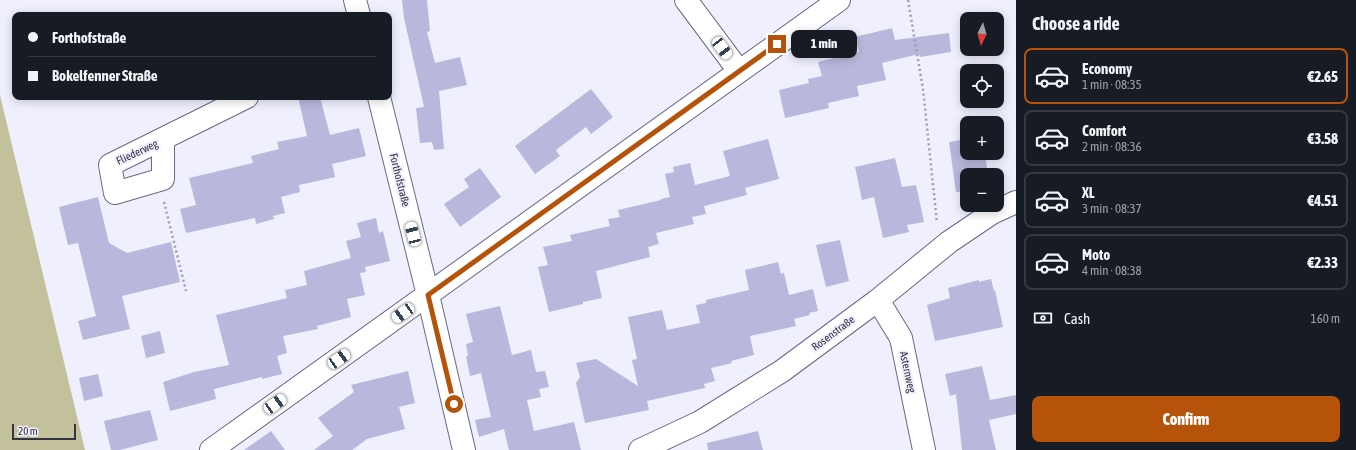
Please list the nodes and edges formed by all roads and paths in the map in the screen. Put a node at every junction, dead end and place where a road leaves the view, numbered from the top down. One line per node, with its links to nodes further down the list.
1 (356, 0): 5 (street)
2 (686, 0): 6 (street)
3 (840, 0): 6 (street)
4 (908, 0): 12 (path)
5 (358, 12)
6 (739, 71): 14 (street)
7 (241, 100): 9 (street, Fliederweg)
8 (380, 100): 14 (street, Forthofstraße)
9 (163, 140): 10 (street, Fliederweg); 10 (street, Fliederweg)
10 (158, 181): 13 (path)
11 (1016, 202): 12 (street, Rosenstraße)
12 (949, 242): 15 (street, Rosenstraße)
13 (186, 291)
14 (428, 295): 16 (street); 17 (street, Forthofstraße)
15 (878, 300): 18 (street, Rosenstraße); 19 (street, Asternweg)
16 (211, 450)
17 (464, 450)
18 (642, 450)
19 (924, 450)

